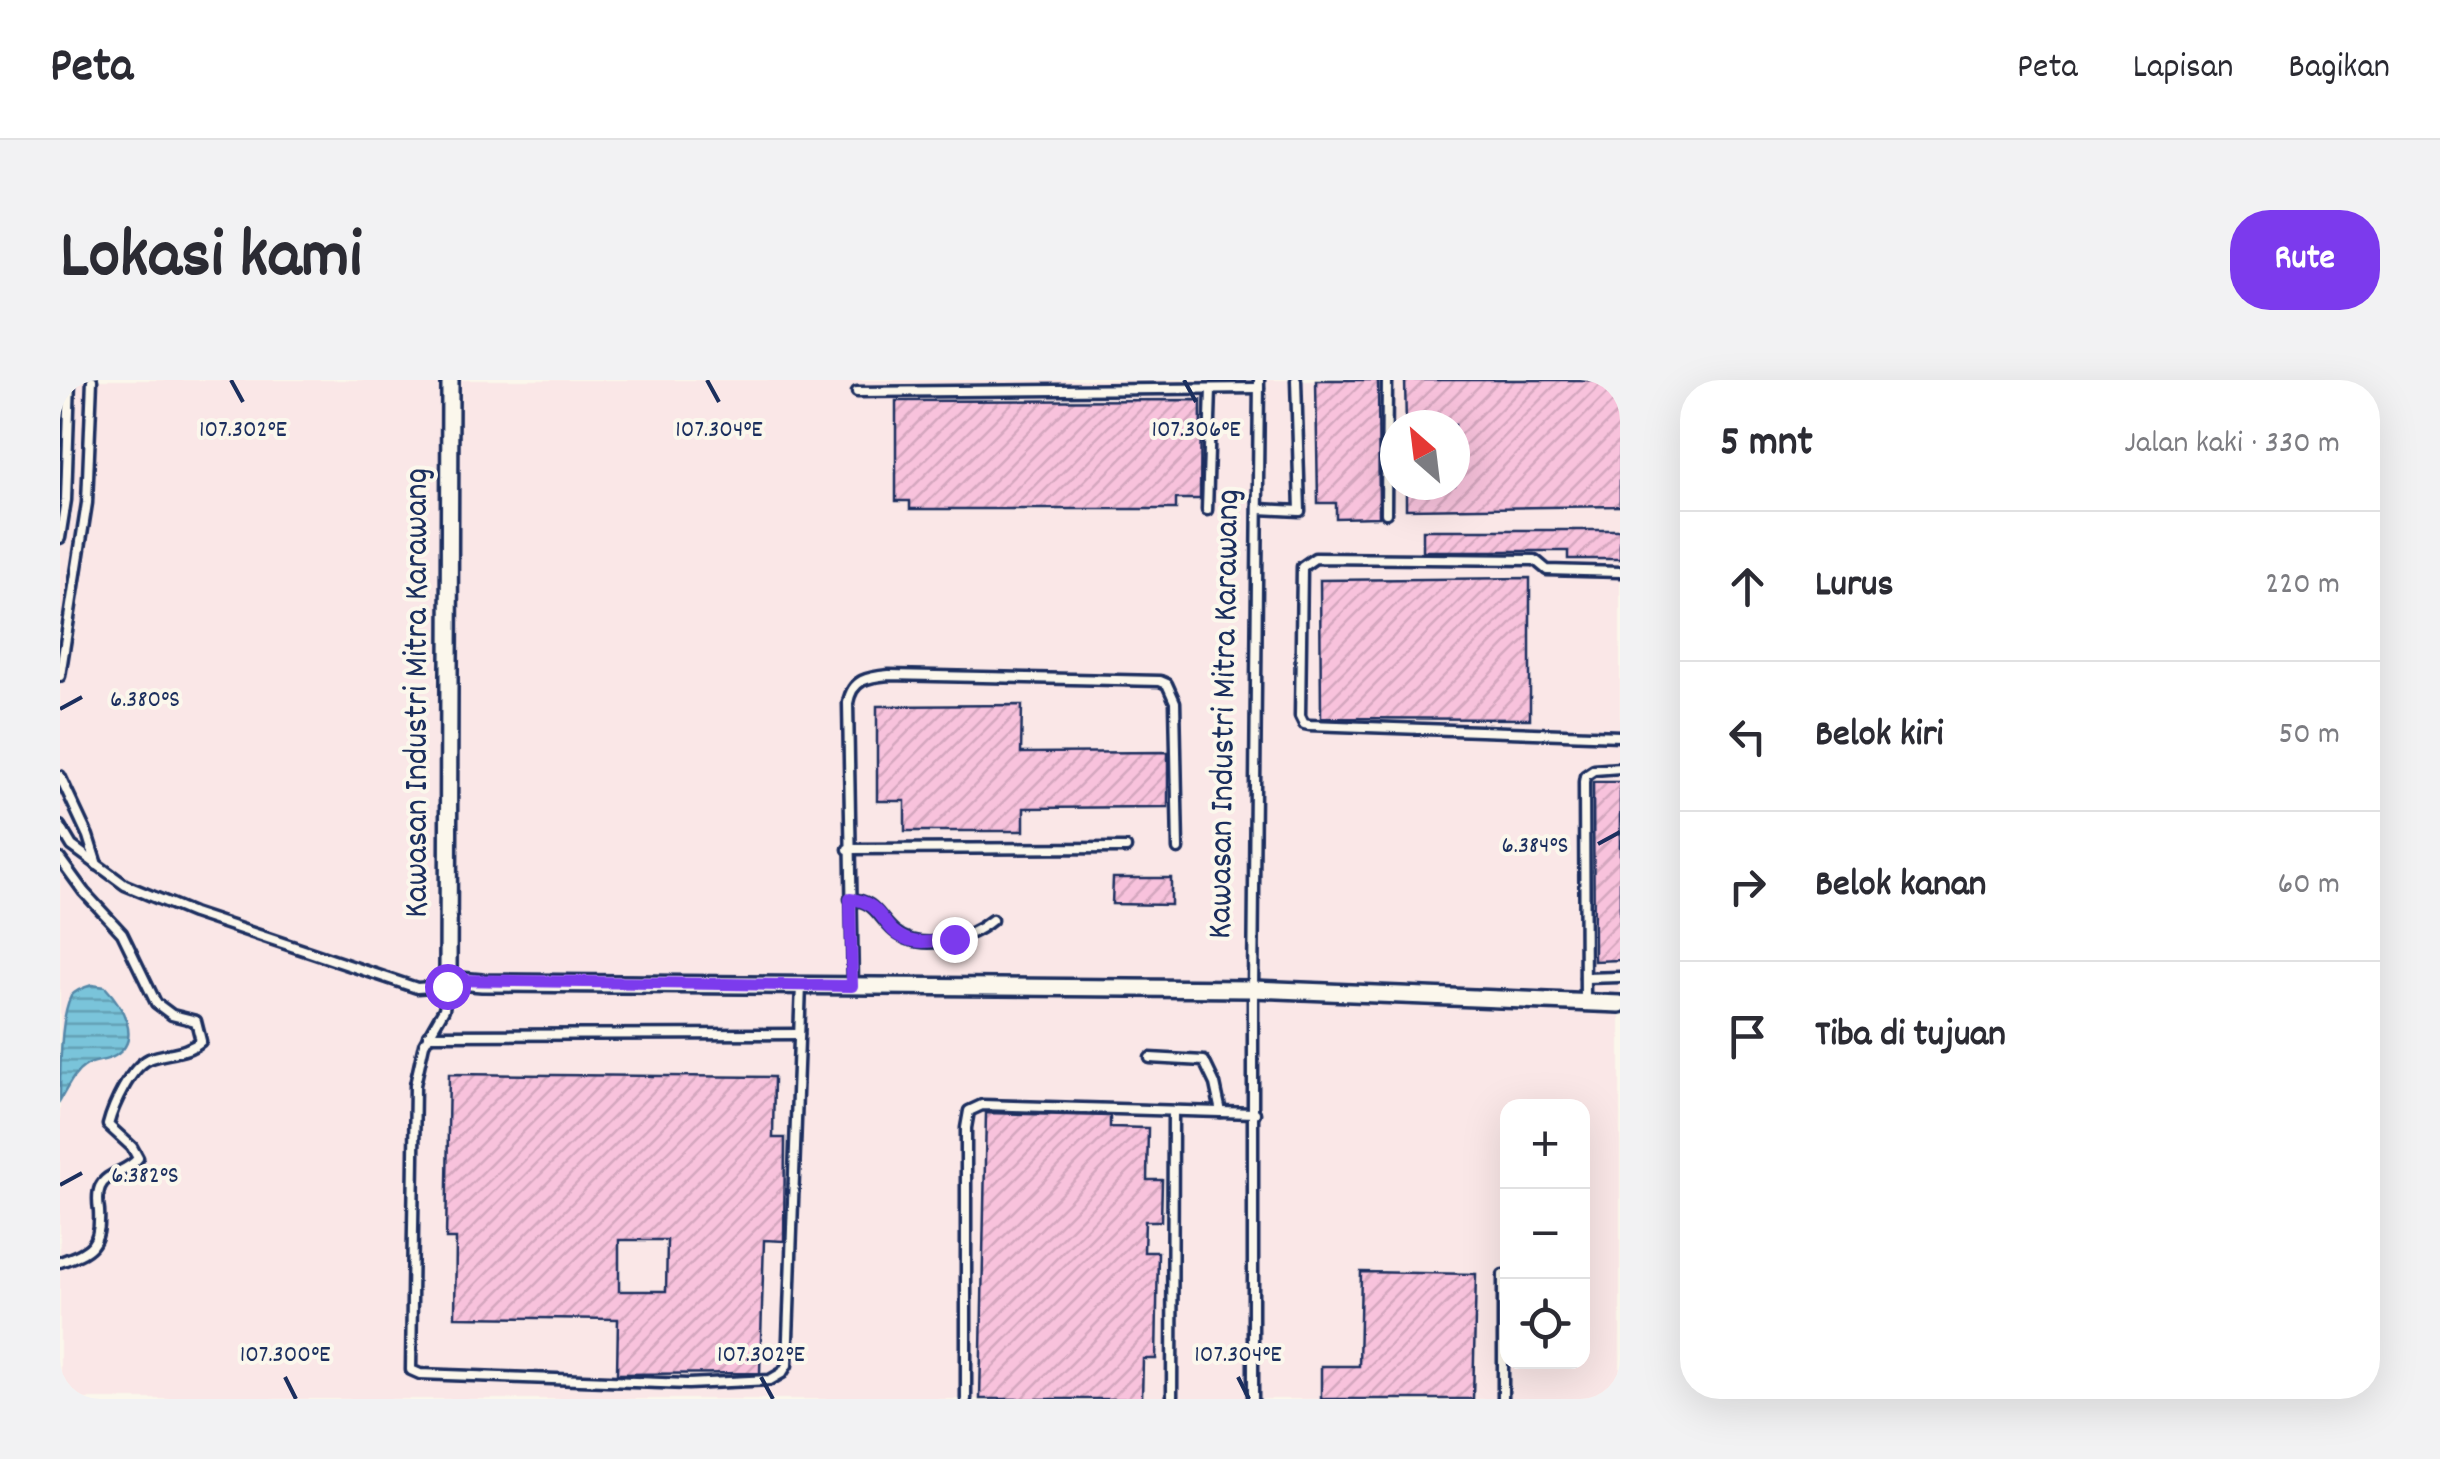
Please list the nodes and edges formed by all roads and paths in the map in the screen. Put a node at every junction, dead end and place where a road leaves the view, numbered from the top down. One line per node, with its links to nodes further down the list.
1 (70, 380): 9 (lane)
2 (92, 380): 10 (lane)
3 (450, 380): 30 (street, Kawasan Industri Mitra Karawang)
4 (1296, 380): 11 (lane)
5 (1387, 380): 13 (lane)
6 (1259, 384): 7 (lane); 11 (lane, Kawasan Industri Mitra Karawang)
7 (1211, 389): 8 (lane); 12 (lane)
8 (857, 392)
9 (66, 500): 10 (lane); 14 (lane)
10 (87, 502): 16 (lane)
11 (1258, 509): 33 (lane, Kawasan Industri Mitra Karawang)
12 (1207, 510)
13 (1386, 513)
14 (60, 538)
15 (1620, 572): 17 (lane)
16 (60, 676)
17 (1620, 736)
18 (1620, 768): 29 (lane)
19 (60, 776): 25 (lane)
20 (60, 826): 25 (lane)
21 (848, 848): 22 (lane); 23 (lane); 26 (lane)
22 (1126, 848)
23 (1178, 849)
24 (60, 859): 42 (lane)
25 (97, 865): 30 (lane)
26 (850, 899): 27 (lane); 32 (lane)
27 (992, 920)
28 (1620, 977): 29 (lane)
29 (1585, 978): 34 (lane)
30 (448, 983): 31 (street, Kawasan Industri Mitra Karawang); 37 (lane)
31 (801, 985): 32 (street, Kawasan Industri Mitra Karawang); 36 (lane)
32 (852, 986): 33 (street, Kawasan Industri Mitra Karawang)
33 (1253, 989): 34 (street, Kawasan Industri Mitra Karawang); 41 (lane, Kawasan Industri Mitra Karawang)
34 (1586, 1004): 35 (street, Kawasan Industri Mitra Karawang)
35 (1620, 1004)
36 (799, 1034): 37 (lane); 37 (lane)
37 (428, 1036)
38 (1150, 1058): 40 (lane)
39 (1172, 1112): 40 (lane); 44 (lane); 45 (lane)
40 (1222, 1112): 41 (lane)
41 (1255, 1113): 46 (lane, Kawasan Industri Mitra Karawang)
42 (60, 1262)
43 (1503, 1279): 47 (lane)
44 (966, 1399)
45 (1172, 1399)
46 (1253, 1399)
47 (1504, 1399)

